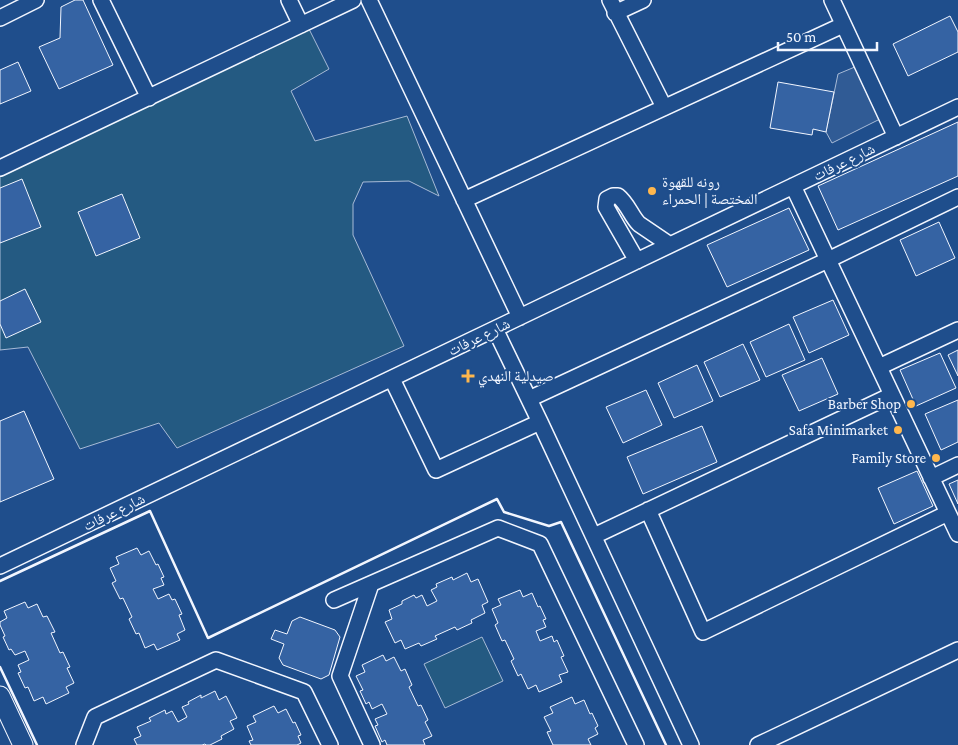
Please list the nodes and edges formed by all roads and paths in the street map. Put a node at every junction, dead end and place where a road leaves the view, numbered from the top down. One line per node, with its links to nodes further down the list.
1 (36, 0): 9 (street)
2 (101, 0): 12 (street)
3 (289, 0): 10 (street)
4 (353, 0): 10 (street)
5 (370, 0): 19 (street)
6 (643, 0): 8 (street)
7 (832, 0): 11 (street)
8 (612, 6): 13 (street)
9 (0, 18)
10 (301, 25): 12 (street)
11 (843, 25): 13 (street); 15 (street)
12 (148, 98): 16 (street)
13 (664, 108): 19 (street)
14 (958, 108): 15 (street, شارع عرفات)
15 (896, 137): 17 (street, شارع عرفات)
16 (0, 168)
17 (793, 186): 22 (street, شارع عرفات); 23 (street)
18 (958, 197): 23 (street)
19 (464, 200): 25 (street)
20 (639, 224): 21 (street); 21 (street); 22 (street)
21 (622, 235): 24 (street)
22 (670, 245): 24 (street, شارع عرفات)
23 (828, 260): 28 (street); 31 (street)
24 (637, 262): 25 (street, شارع عرفات)
25 (520, 317): 26 (street, شارع عرفات)
26 (495, 329): 29 (street, شارع عرفات); 31 (street)
27 (958, 330): 28 (street)
28 (879, 367): 30 (street)
29 (392, 379): 32 (street); 39 (street, شارع عرفات)
30 (892, 394): 34 (street); 35 (street)
31 (529, 399): 32 (street)
32 (540, 422): 38 (street)
33 (958, 465): 34 (street)
34 (932, 478): 36 (street)
35 (648, 510): 36 (street); 38 (street)
36 (948, 513): 37 (street)
37 (958, 534)
38 (594, 536): 49 (street)
39 (0, 566)
40 (372, 584): 41 (street); 47 (street); 48 (street)
41 (334, 600)
42 (958, 650): 50 (street)
43 (0, 696): 44 (main road)
44 (23, 745)
45 (84, 745): 46 (street)
46 (330, 745)
47 (372, 745)
48 (636, 745)
49 (692, 745)
50 (758, 745)

